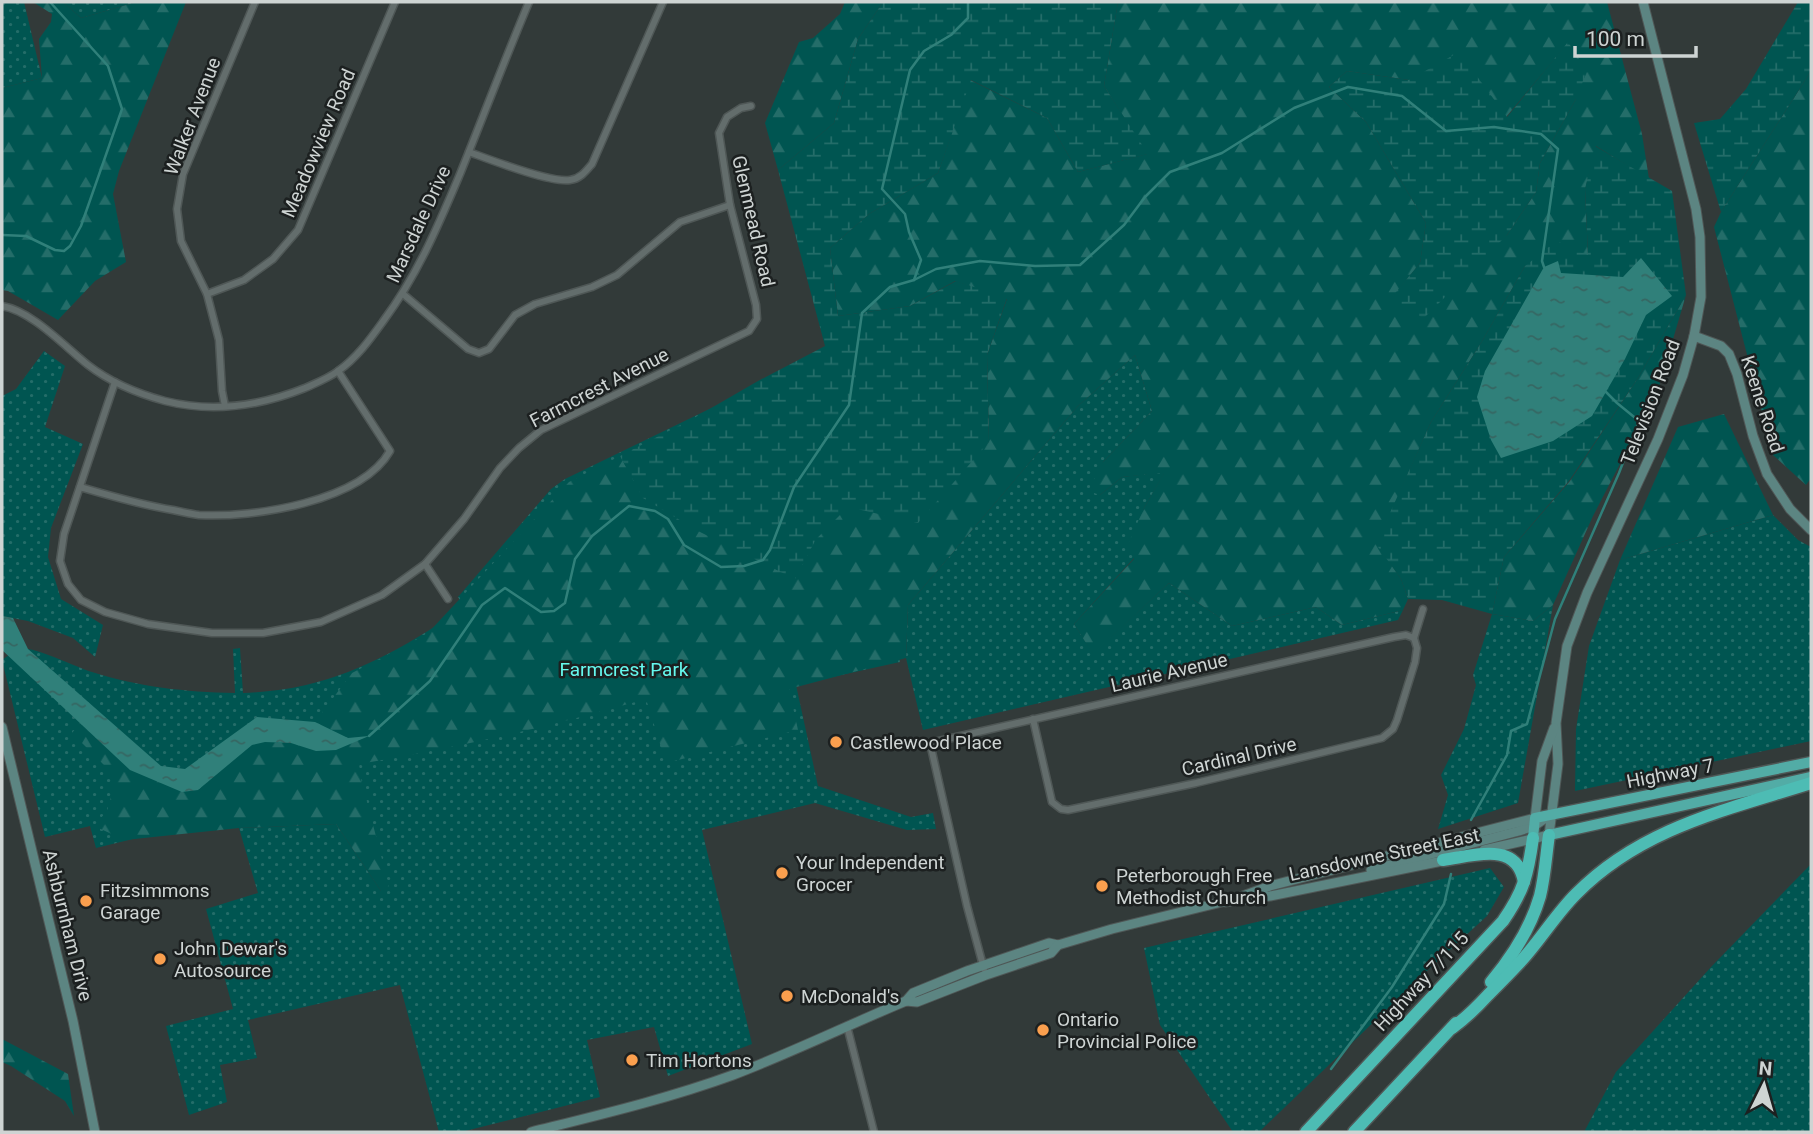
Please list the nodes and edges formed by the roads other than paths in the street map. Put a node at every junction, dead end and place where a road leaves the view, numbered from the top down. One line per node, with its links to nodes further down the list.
1 (255, 2): 9 (street, Walker Avenue)
2 (395, 2): 9 (street, Meadowview Road)
3 (529, 2): 7 (street, Marsdale Drive)
4 (663, 2): 7 (street)
5 (1643, 2): 13 (main road, Television Road)
6 (751, 106): 8 (street, Glenmead Road)
7 (469, 152): 10 (street, Marsdale Drive)
8 (730, 205): 10 (street); 12 (street, Glenmead Road)
9 (207, 294): 16 (street, Walker Avenue)
10 (403, 294): 14 (street, Marsdale Drive)
11 (2, 306): 15 (street, Marsdale Drive)
12 (757, 319): 19 (street, Farmcrest Avenue)
13 (1694, 336): 18 (main road, Keene Road); 24 (main road, Television Road)
14 (338, 371): 16 (street, Marsdale Drive); 17 (street)
15 (115, 382): 16 (street, Marsdale Drive); 17 (street, Farmcrest Avenue)
16 (226, 406)
17 (80, 487): 19 (street, Farmcrest Avenue)
18 (1811, 530)
19 (425, 564): 20 (street)
20 (448, 599)
21 (1423, 609): 22 (street, Cardinal Drive)
22 (1414, 638): 23 (street, Laurie Avenue); 23 (street, Cardinal Drive)
23 (1033, 719): 37 (street, Laurie Avenue)
24 (1556, 723): 29 (main road, Television Road); 30 (main road, Television Road)
25 (2, 727): 42 (main road, Ashburnham Drive)
26 (1811, 762): 29 (highway, Highway 7)
27 (1811, 777): 31 (highway, Highway 7)
28 (1811, 783): 41 (highway)
29 (1551, 814): 30 (highway, Highway 7); 31 (main road, Television Road)
30 (1534, 827): 31 (main road, Lansdowne Street East); 32 (main road, Lansdowne Street East); 33 (highway, Highway 7/115); 34 (main road); 35 (main road, Lansdowne Street East)
31 (1549, 835): 41 (highway)
32 (1443, 860): 33 (highway); 34 (main road, Lansdowne Street East)
33 (1524, 885): 45 (highway, Highway 7/115)
34 (1326, 886): 35 (main road, Lansdowne Street East)
35 (1225, 902): 36 (main road, Lansdowne Street East)
36 (1058, 945): 37 (main road, Lansdowne Street East); 38 (main road, Lansdowne Street East)
37 (983, 965): 38 (street); 39 (main road, Lansdowne Street East)
38 (986, 975): 39 (main road, Lansdowne Street East)
39 (906, 1001): 40 (main road, Lansdowne Street East)
40 (847, 1025): 43 (main road, Lansdowne Street East); 44 (street)
41 (1452, 1027): 46 (highway)
42 (95, 1132)
43 (531, 1132)
44 (874, 1132)
45 (1306, 1132)
46 (1354, 1132)

